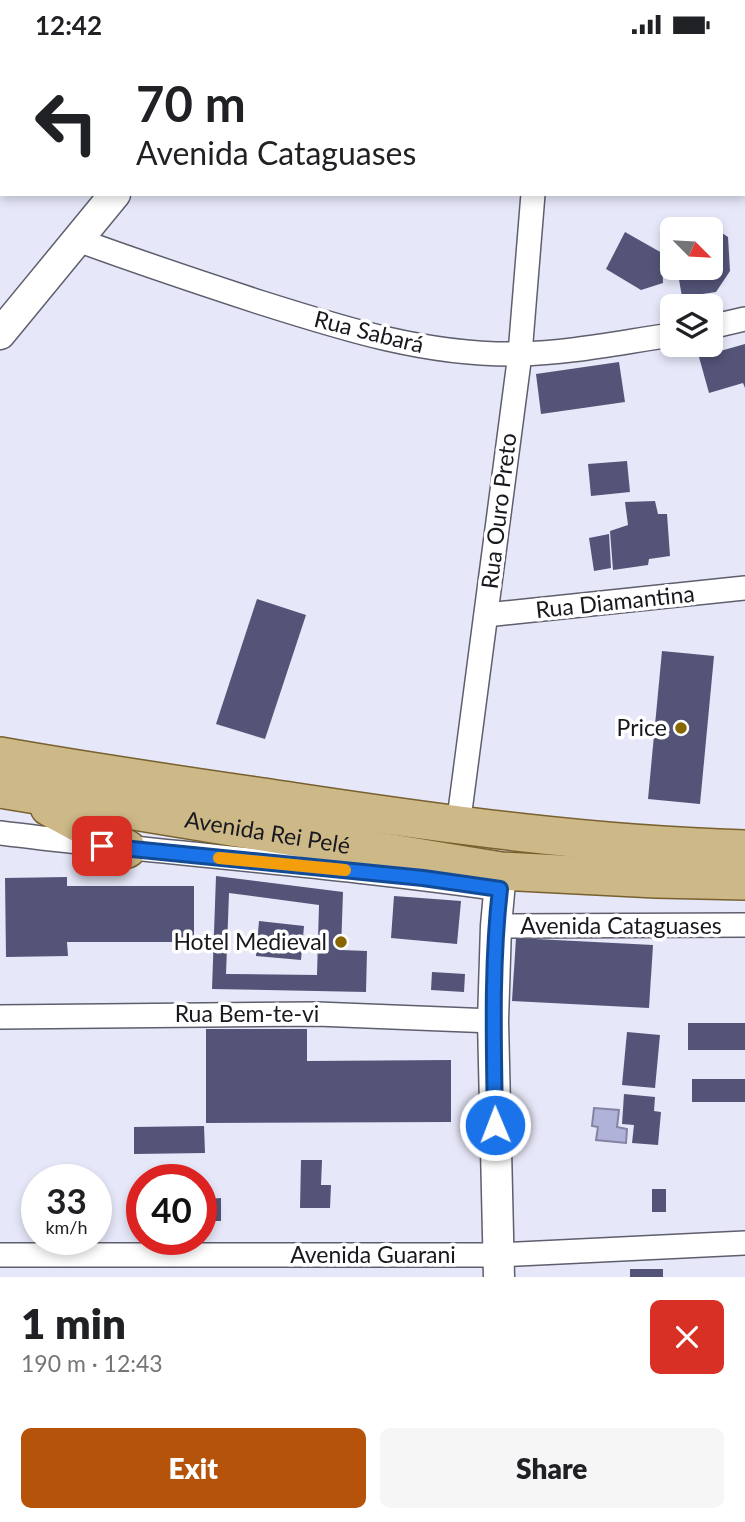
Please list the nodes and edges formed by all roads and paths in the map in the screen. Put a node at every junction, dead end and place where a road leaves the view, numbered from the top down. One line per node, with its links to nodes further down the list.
1 (113, 196): 3 (street)
2 (533, 196): 8 (street, Rua Ouro Preto)
3 (78, 240): 6 (street); 8 (street, Rua Sabará)
4 (745, 319): 5 (street)
5 (723, 324)
6 (0, 334)
7 (660, 336): 8 (street, Rua Sabará)
8 (520, 354): 10 (street, Rua Ouro Preto)
9 (745, 588): 10 (street, Rua Diamantina)
10 (486, 615): 13 (street, Rua Ouro Preto)
11 (0, 757): 13 (main road, Avenida Rei Pelé)
12 (10, 790): 15 (main road); 17 (main road, Avenida Rei Pelé)
13 (458, 826): 16 (main road, Avenida Rei Pelé)
14 (0, 833): 15 (street, Avenida Cataguases)
15 (127, 849): 17 (street, Avenida Cataguases)
16 (745, 849)
17 (501, 880): 18 (main road, Avenida Rei Pelé); 20 (street)
18 (745, 881)
19 (745, 925): 20 (street, Avenida Cataguases)
20 (496, 926): 22 (street)
21 (0, 1017): 22 (street, Rua Bem-te-vi)
22 (494, 1021): 25 (street)
23 (745, 1243): 25 (street, Avenida Guarani)
24 (0, 1255): 25 (street, Avenida Guarani)
25 (498, 1266)

